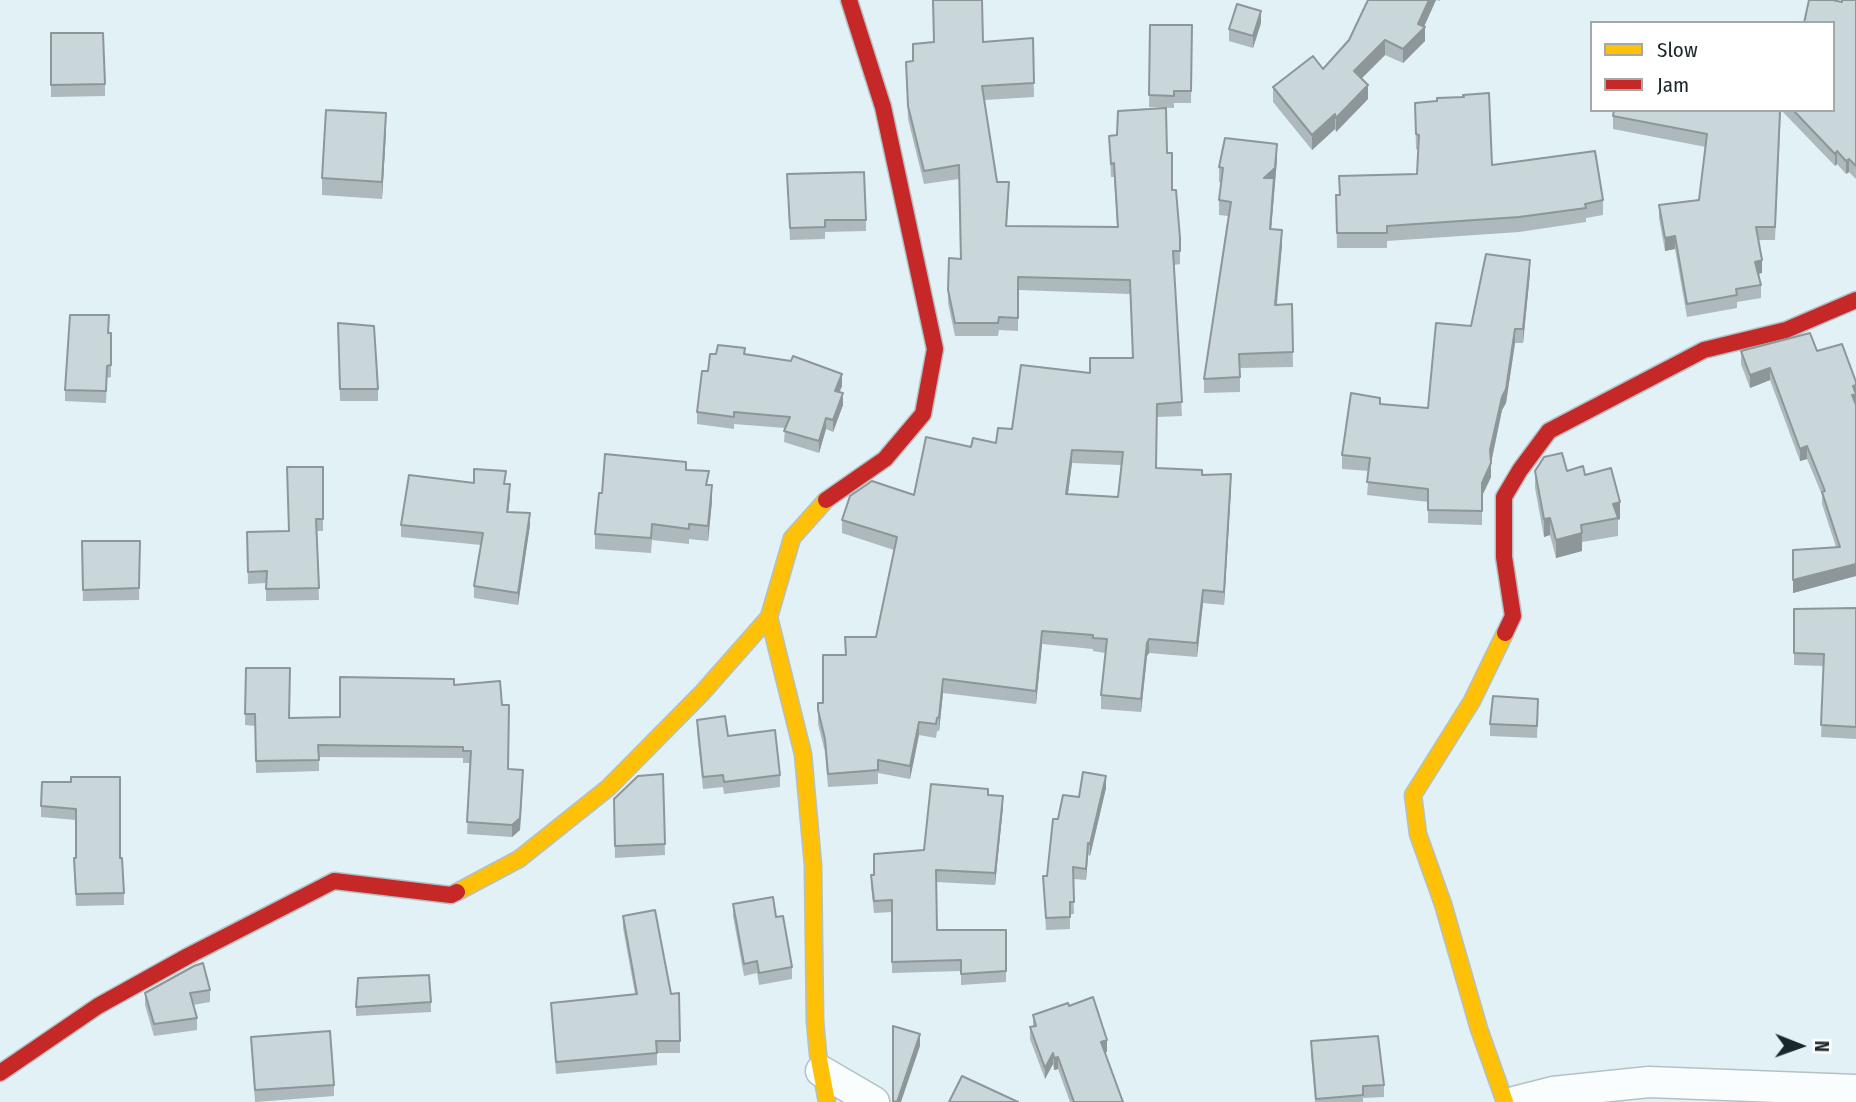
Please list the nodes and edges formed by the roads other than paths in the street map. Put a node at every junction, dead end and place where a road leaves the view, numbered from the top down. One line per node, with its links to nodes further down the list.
1 (849, 0): 3 (street)
2 (1856, 300): 9 (street)
3 (769, 617): 4 (street); 5 (street)
4 (821, 1071): 7 (street); 8 (street)
5 (0, 1073)
6 (1856, 1090): 10 (street)
7 (827, 1102)
8 (874, 1102)
9 (1505, 1102)
10 (1514, 1102)

